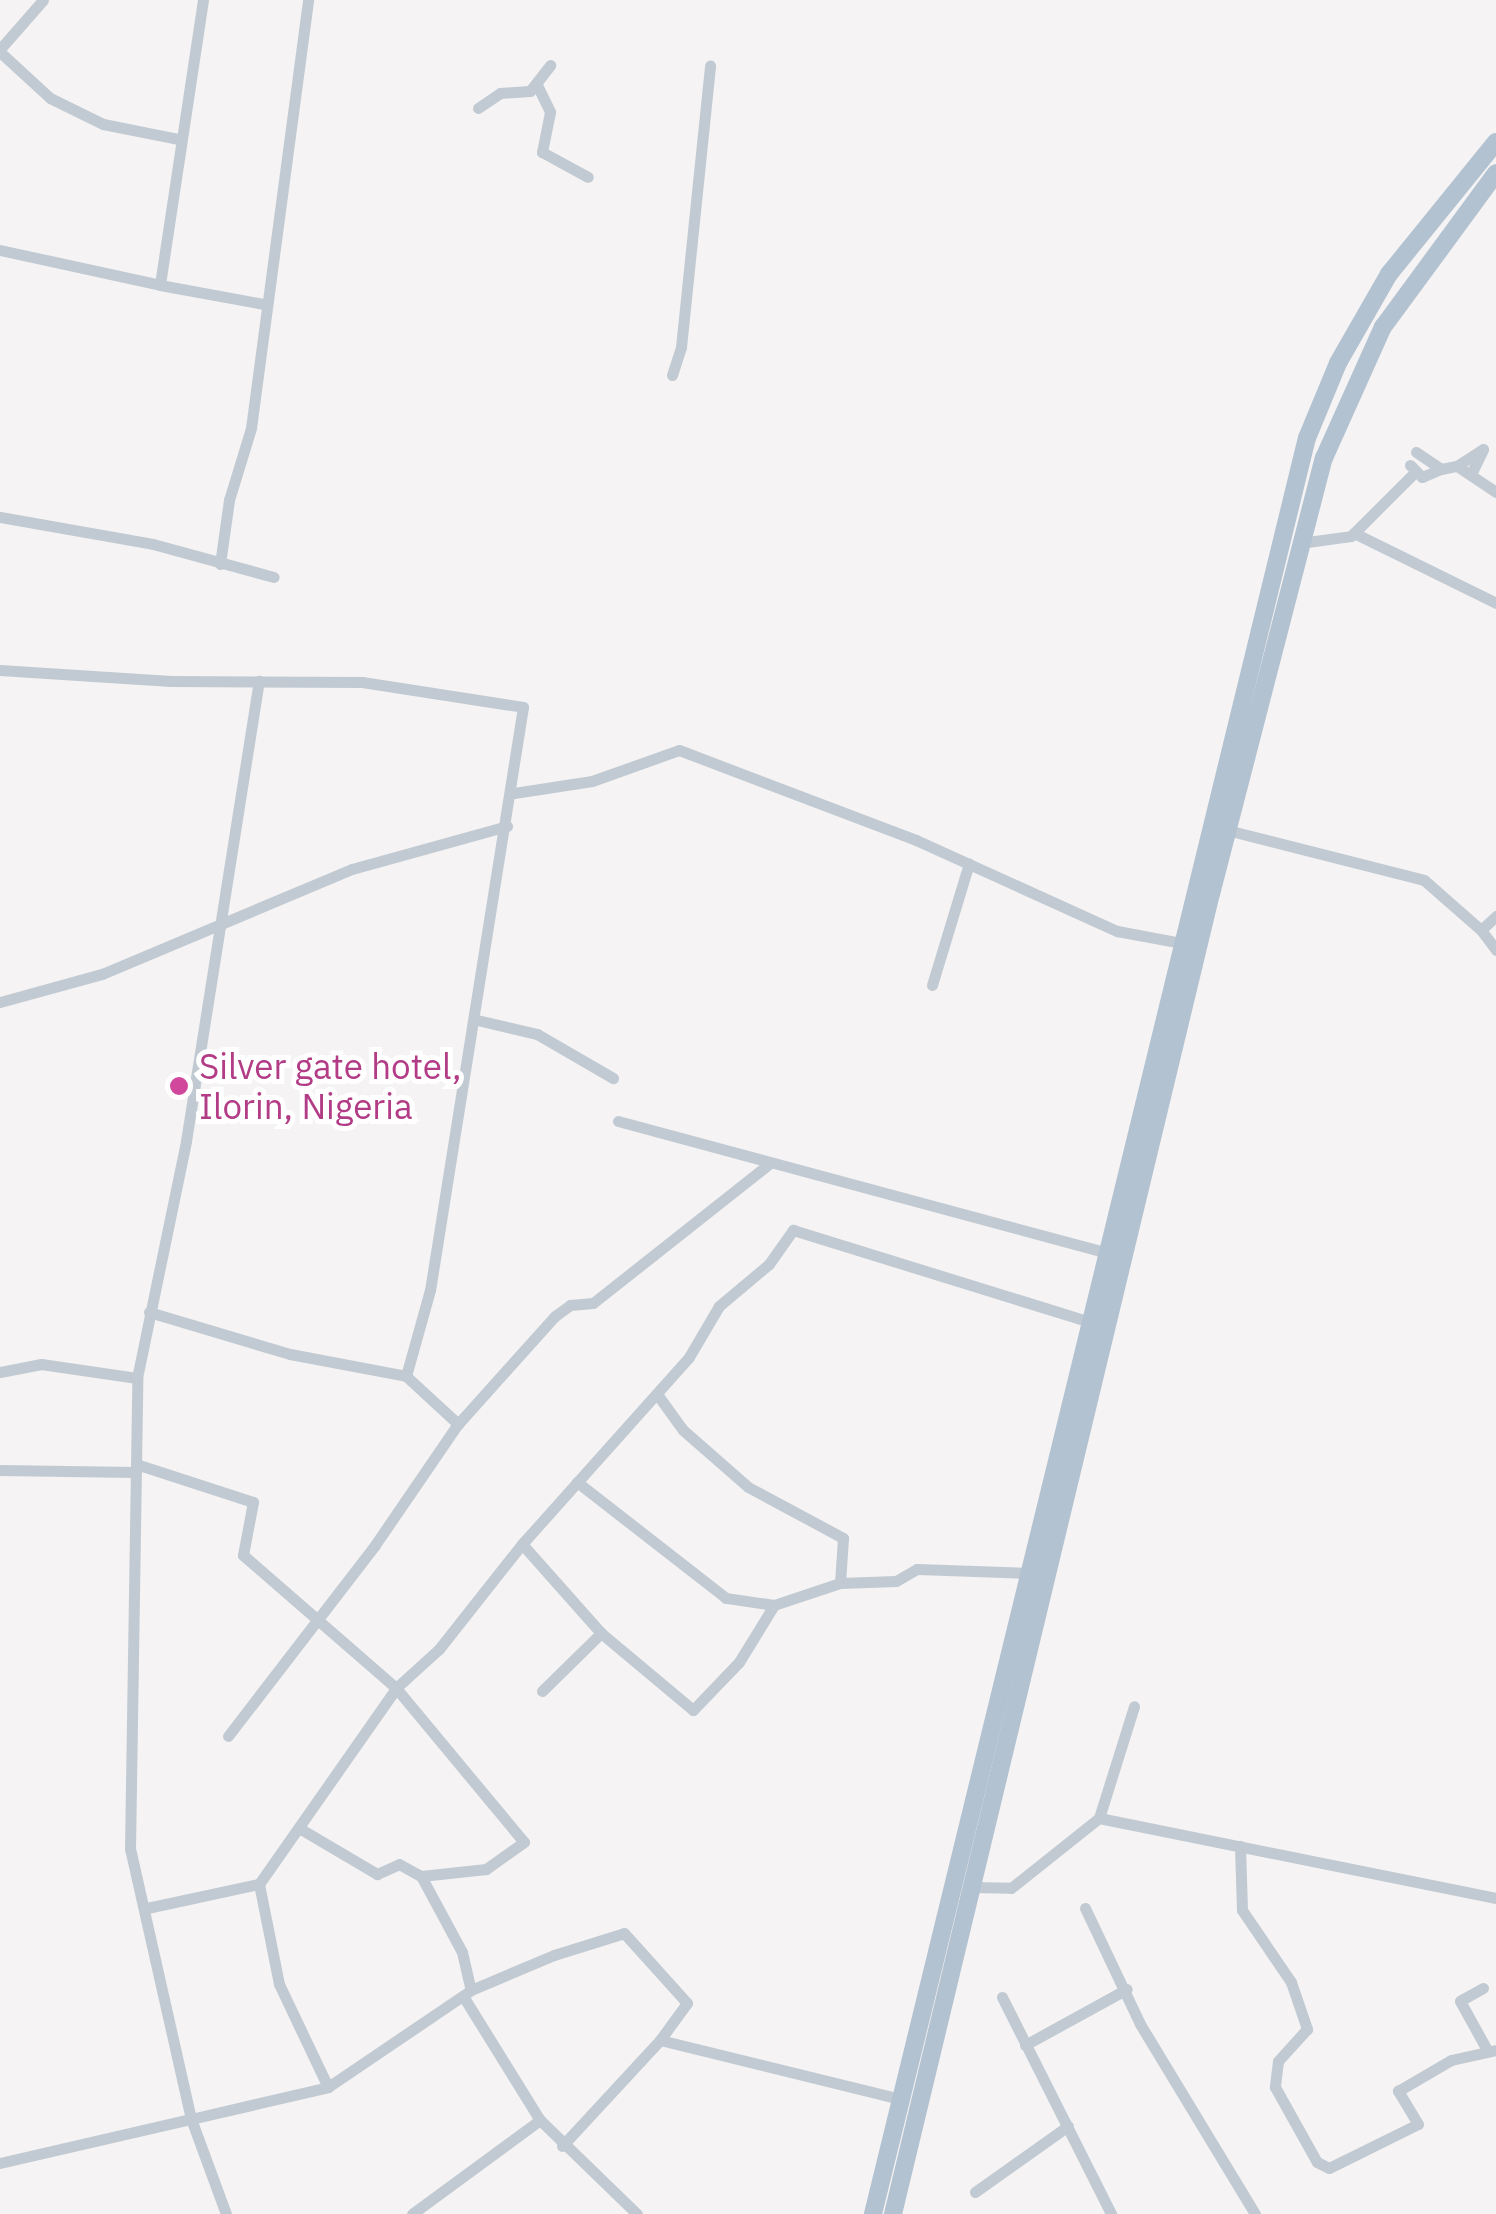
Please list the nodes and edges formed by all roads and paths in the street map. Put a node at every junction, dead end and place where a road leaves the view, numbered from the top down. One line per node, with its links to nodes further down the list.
1 (43, 0): 4 (street)
2 (204, 0): 9 (street)
3 (308, 0): 15 (street)
4 (0, 50): 9 (street)
5 (550, 65): 7 (street)
6 (710, 65): 16 (street)
7 (537, 84): 8 (street); 12 (street)
8 (478, 108)
9 (178, 139): 14 (street)
10 (1496, 142): 37 (main road)
11 (1496, 173): 24 (main road)
12 (588, 177)
13 (0, 250): 14 (street)
14 (160, 286): 15 (street)
15 (264, 304): 25 (street)
16 (672, 375)
17 (1496, 443): 19 (street)
18 (1416, 452): 20 (street)
19 (1466, 467): 20 (street); 21 (street)
20 (1440, 469): 23 (street)
21 (1496, 492)
22 (0, 517): 25 (street)
23 (1354, 533): 24 (street); 27 (street)
24 (1300, 543): 32 (main road)
25 (220, 564): 26 (street)
26 (274, 577)
27 (1496, 603)
28 (0, 670): 29 (street)
29 (259, 681): 30 (street); 35 (street)
30 (514, 793): 31 (street); 33 (street)
31 (508, 826): 35 (street); 41 (street)
32 (1227, 830): 36 (street); 73 (main road)
33 (969, 863): 37 (street); 39 (street)
34 (1496, 916): 36 (street)
35 (222, 920): 40 (street); 46 (street)
36 (1482, 930): 38 (street)
37 (1181, 944): 45 (main road)
38 (1496, 950)
39 (932, 986)
40 (0, 1002)
41 (477, 1020): 42 (street); 51 (street)
42 (613, 1078)
43 (618, 1121): 44 (street)
44 (768, 1165): 45 (street); 54 (street)
45 (1108, 1253): 49 (main road)
46 (154, 1284): 47 (street); 48 (street)
47 (149, 1312): 48 (street); 52 (street)
48 (164, 1312): 51 (street)
49 (1091, 1322): 53 (street); 59 (main road)
50 (0, 1372): 52 (street)
51 (406, 1376): 54 (street)
52 (137, 1378): 55 (street)
53 (657, 1394): 57 (street); 60 (street)
54 (458, 1424): 62 (street)
55 (136, 1468): 56 (street); 62 (street); 75 (street)
56 (0, 1470)
57 (577, 1482): 58 (street); 61 (street)
58 (522, 1544): 63 (street); 64 (street)
59 (1029, 1573): 60 (street); 85 (main road)
60 (840, 1583): 61 (street)
61 (774, 1605): 63 (street)
62 (318, 1614): 64 (street); 67 (street)
63 (601, 1633): 65 (street)
64 (396, 1688): 69 (street); 71 (street)
65 (542, 1692)
66 (1134, 1706): 68 (street)
67 (228, 1736)
68 (1099, 1818): 70 (street); 73 (street)
69 (299, 1828): 71 (street); 72 (street)
70 (1240, 1846): 74 (street); 83 (street)
71 (421, 1876): 79 (street)
72 (259, 1884): 75 (street); 84 (street)
73 (972, 1886): 96 (main road)
74 (1496, 1898)
75 (147, 1908): 86 (street)
76 (1085, 1908): 78 (street)
77 (1484, 1988): 83 (street)
78 (1127, 1989): 82 (street); 98 (street)
79 (467, 1993): 81 (street); 84 (street); 87 (street)
80 (1002, 1997): 82 (street)
81 (660, 2040): 85 (street); 89 (street)
82 (1025, 2045): 88 (street)
83 (1491, 2050)
84 (328, 2087): 86 (street)
85 (900, 2099): 95 (main road)
86 (191, 2118): 90 (street); 92 (street)
87 (540, 2120): 89 (street); 93 (street)
88 (1068, 2126): 91 (street); 97 (street)
89 (562, 2146): 94 (street)
90 (0, 2163)
91 (976, 2192)
92 (226, 2214)
93 (412, 2214)
94 (637, 2214)
95 (873, 2214)
96 (894, 2214)
97 (1111, 2214)
98 (1255, 2214)

